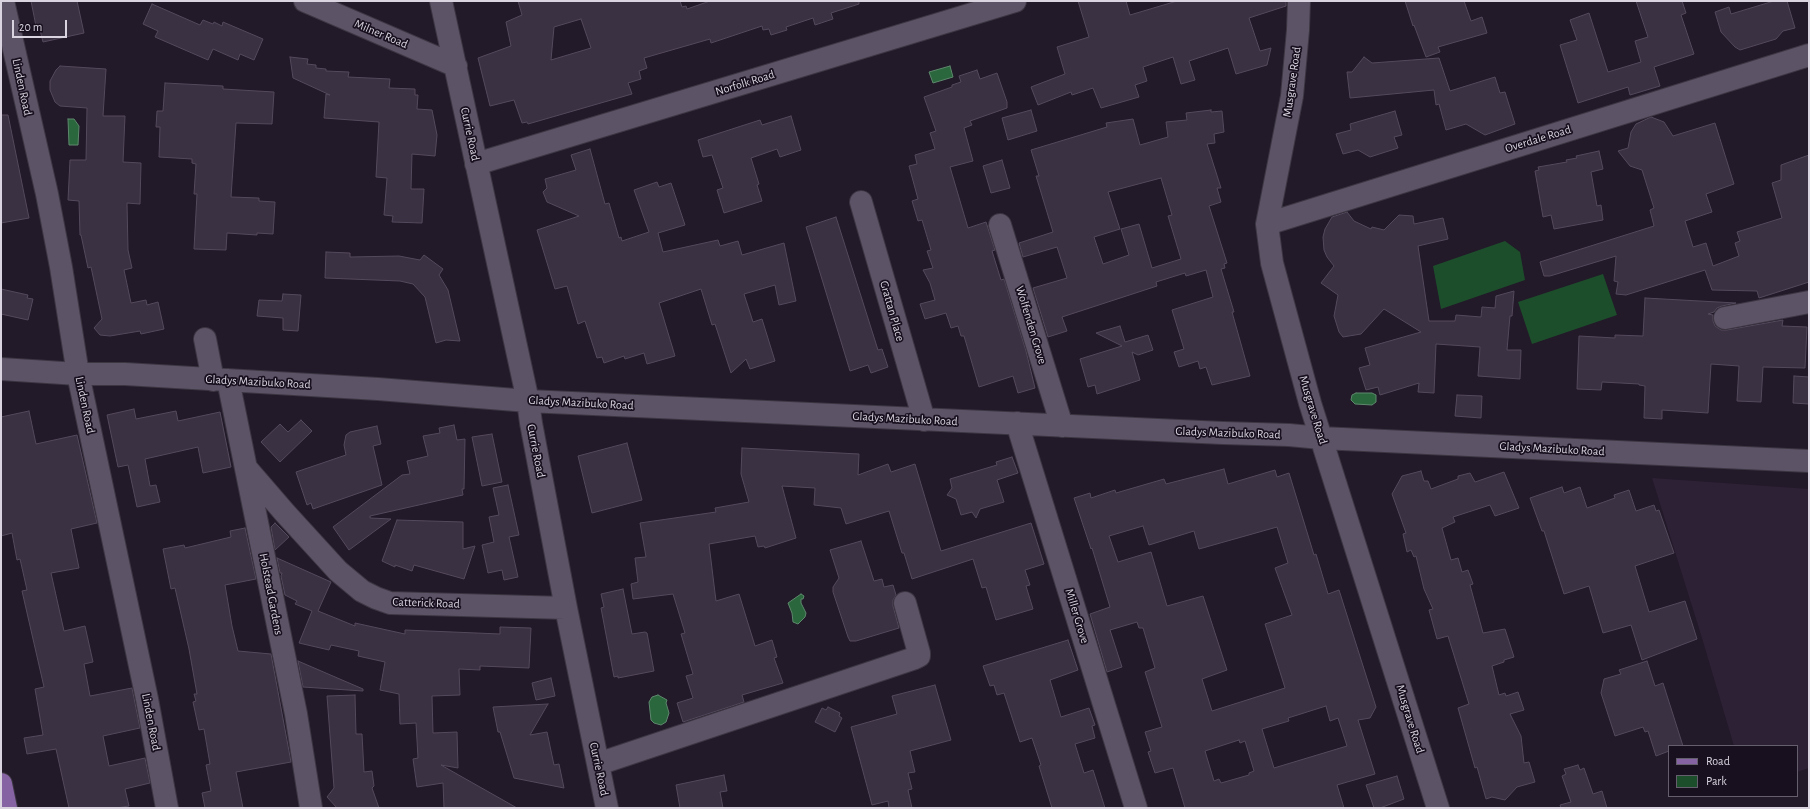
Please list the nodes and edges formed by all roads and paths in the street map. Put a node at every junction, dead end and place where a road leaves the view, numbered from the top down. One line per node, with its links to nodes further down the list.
1 (3, 1): 16 (street, Linden Road)
2 (305, 1): 7 (street, Milner Road)
3 (441, 1): 7 (street, Currie Road)
4 (1015, 1): 8 (street, Norfolk Road)
5 (1299, 1): 10 (street, Musgrave Road)
6 (1809, 55): 10 (street, Overdale Road)
7 (456, 66): 8 (street, Currie Road)
8 (476, 164): 18 (street, Currie Road)
9 (861, 202): 19 (street, Grattan Place)
10 (1267, 224): 22 (street, Musgrave Road)
11 (1000, 225): 21 (street, Wolfenden Grove)
12 (1809, 302): 13 (street)
13 (1725, 318)
14 (205, 340): 17 (street, Holstead Gardens)
15 (1, 369): 16 (street, Gladys Mazibuko Road)
16 (78, 374): 17 (street, Gladys Mazibuko Road); 30 (street, Linden Road)
17 (220, 380): 18 (street, Gladys Mazibuko Road); 24 (street, Holstead Gardens)
18 (528, 401): 19 (street, Gladys Mazibuko Road); 26 (street, Currie Road)
19 (924, 420): 20 (street, Gladys Mazibuko Road)
20 (1017, 423): 21 (street, Gladys Mazibuko Road); 33 (street, Miller Grove)
21 (1062, 426): 22 (street, Gladys Mazibuko Road)
22 (1321, 438): 23 (street, Gladys Mazibuko Road); 34 (street, Musgrave Road)
23 (1809, 461)
24 (246, 468): 26 (street, Catterick Road); 31 (street, Holstead Gardens)
25 (905, 603): 27 (street)
26 (566, 608): 27 (street, Currie Road)
27 (598, 764): 32 (street, Currie Road)
28 (1, 784): 29 (main road)
29 (6, 808)
30 (167, 808)
31 (311, 808)
32 (608, 808)
33 (1136, 808)
34 (1438, 808)

